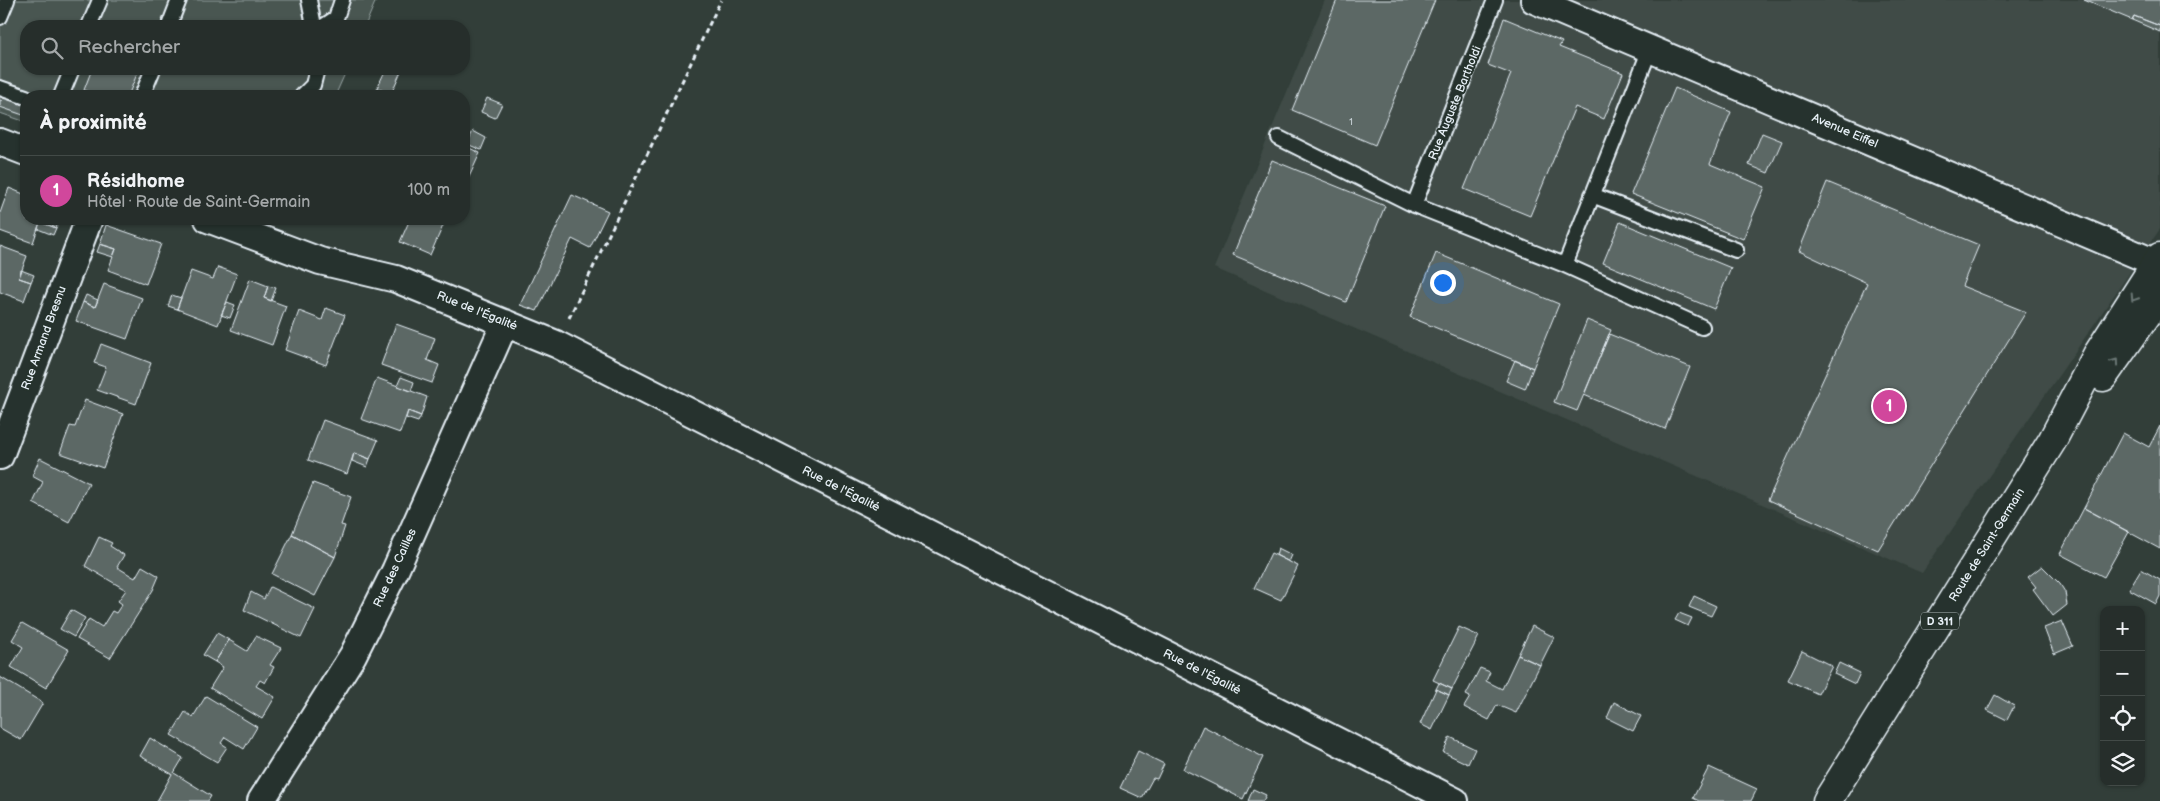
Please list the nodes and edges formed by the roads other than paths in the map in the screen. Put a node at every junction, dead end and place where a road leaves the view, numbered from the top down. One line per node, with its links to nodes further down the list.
1 (6, 0): 8 (lane)
2 (100, 0): 9 (lane)
3 (179, 0): 10 (lane)
4 (309, 0): 11 (lane)
5 (342, 0): 12 (lane)
6 (1495, 0): 26 (lane, Rue Auguste Bartholdi)
7 (1534, 0): 13 (street, Avenue Eiffel)
8 (0, 17)
9 (92, 20)
10 (171, 20)
11 (313, 20)
12 (333, 20)
13 (1650, 49): 25 (lane); 30 (street, Avenue Eiffel)
14 (70, 75): 18 (lane)
15 (151, 75): 19 (lane)
16 (316, 75): 20 (lane)
17 (0, 88): 21 (lane)
18 (63, 90)
19 (144, 90)
20 (308, 90)
21 (20, 95)
22 (1280, 138): 26 (lane)
23 (0, 142): 24 (street)
24 (20, 150)
25 (1592, 195): 29 (lane); 31 (lane)
26 (1414, 205): 31 (lane)
27 (87, 225): 36 (street, Rue Armand Bresnu)
28 (224, 225): 33 (street, Rue de l'Égalité)
29 (1736, 250)
30 (2158, 260): 35 (main road, Route de Saint-Germain / D 311, one-way to 35)
31 (1565, 265): 34 (lane)
32 (2160, 296): 35 (main road, Route de Saint-Germain / D 311, one-way to 32)
33 (505, 323): 37 (street, Rue des Cailles); 38 (street, Rue de l'Égalité)
34 (1702, 327)
35 (2052, 441): 39 (main road, Route de Saint-Germain / D 311)
36 (0, 456)
37 (261, 801)
38 (1455, 801)
39 (1827, 801)

